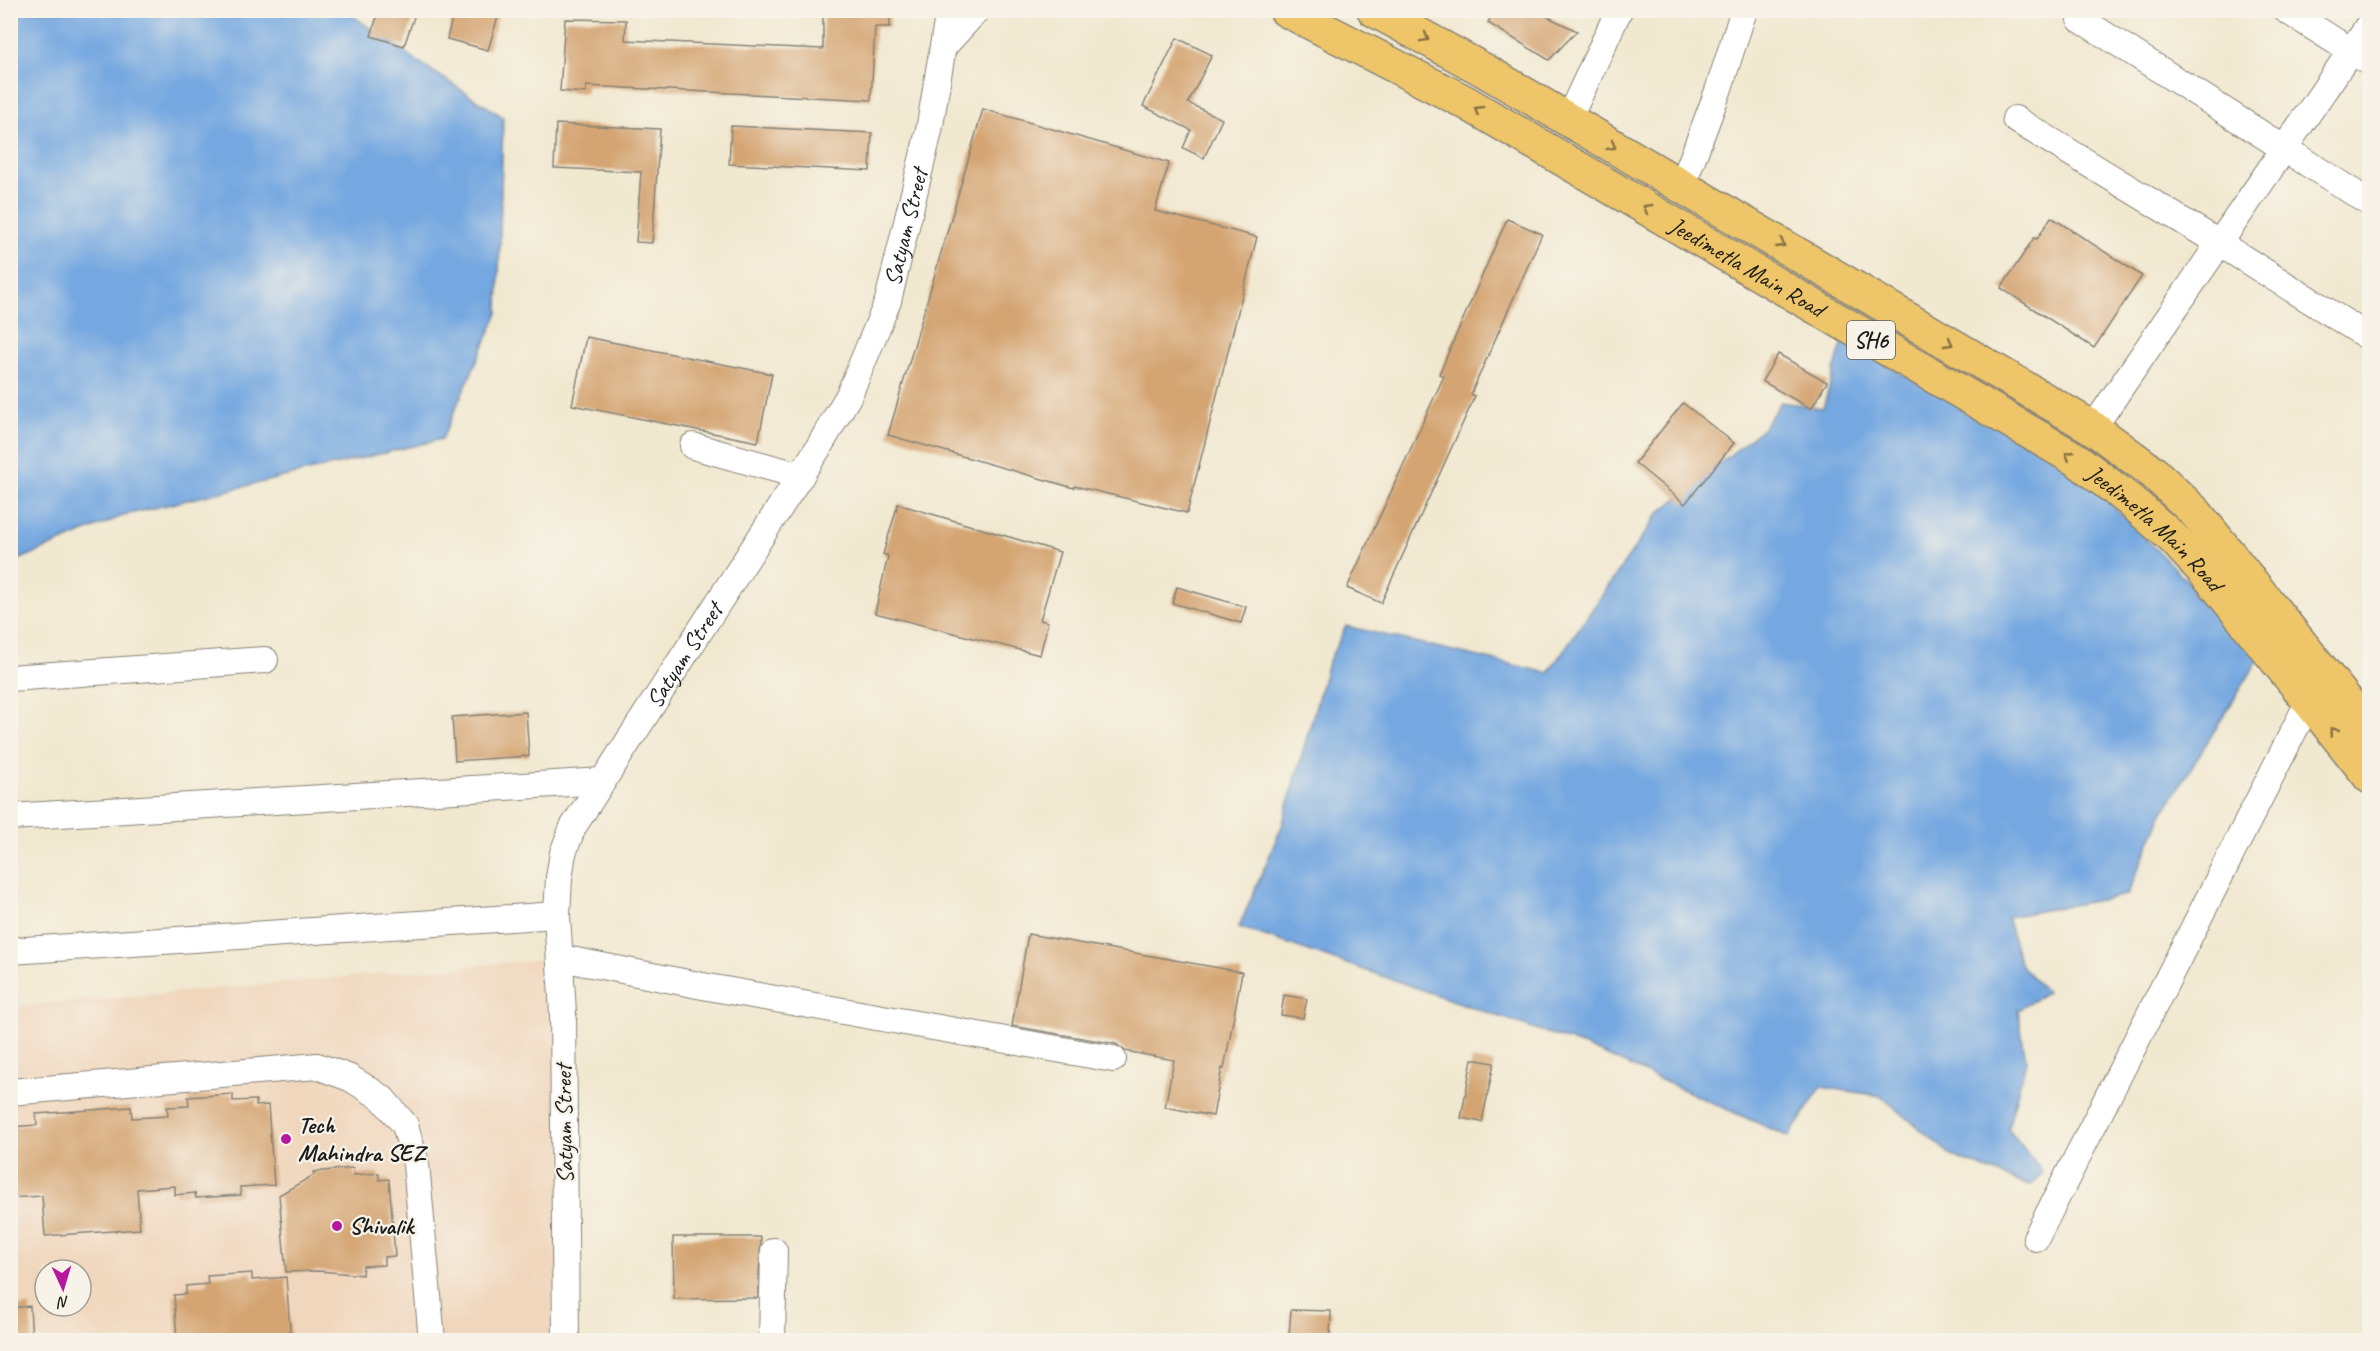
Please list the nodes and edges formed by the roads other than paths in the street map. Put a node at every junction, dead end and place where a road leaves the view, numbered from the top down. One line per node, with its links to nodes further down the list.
1 (1286, 10): 22 (main road, Jeedimetla Main Road / SH6, one-way to 1)
2 (1374, 10): 11 (main road, Jeedimetla Main Road / SH6, one-way to 11)
3 (1619, 10): 11 (street)
4 (1744, 10): 13 (street)
5 (2286, 10): 9 (street)
6 (964, 13): 19 (street, Satyam Street)
7 (2080, 19): 12 (street)
8 (2370, 23): 9 (street)
9 (2360, 57): 12 (street)
10 (2015, 119): 15 (street)
11 (1568, 120): 13 (main road, Jeedimetla Main Road / SH6, one-way to 13)
12 (2284, 149): 14 (street); 15 (street)
13 (1682, 186): 17 (main road, Jeedimetla Main Road / SH6, one-way to 17)
14 (2370, 203)
15 (2219, 243): 16 (street); 17 (street)
16 (2370, 338)
17 (2093, 428): 23 (main road, Jeedimetla Main Road / SH6)
18 (693, 446): 19 (street)
19 (801, 476): 25 (street, Satyam Street)
20 (265, 660): 21 (street)
21 (10, 678)
22 (2309, 701): 24 (main road, Jeedimetla Main Road / SH6, one-way to 22); 32 (street)
23 (2370, 730)
24 (2370, 777)
25 (603, 781): 26 (street); 27 (street, Satyam Street)
26 (10, 817)
27 (558, 915): 28 (street); 29 (street, Satyam Street)
28 (10, 951)
29 (561, 958): 30 (street); 35 (street, Satyam Street)
30 (1113, 1059)
31 (10, 1092): 34 (street)
32 (2036, 1238)
33 (774, 1251): 36 (street)
34 (432, 1341)
35 (566, 1341)
36 (772, 1341)

